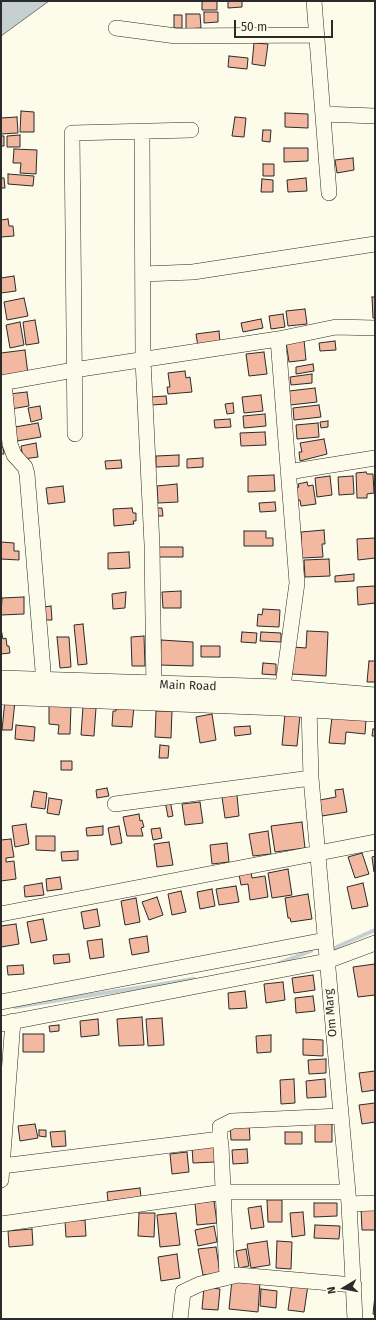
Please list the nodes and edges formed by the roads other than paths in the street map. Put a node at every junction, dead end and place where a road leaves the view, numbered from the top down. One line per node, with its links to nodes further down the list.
1 (314, 1): 3 (street)
2 (116, 28): 3 (street)
3 (317, 35): 4 (street)
4 (324, 114): 5 (street); 8 (street)
5 (375, 116)
6 (191, 130): 7 (street)
7 (142, 131): 10 (street); 14 (street)
8 (330, 193)
9 (375, 244): 10 (street)
10 (143, 274): 13 (street)
11 (375, 328): 12 (street)
12 (278, 339): 13 (street); 18 (street)
13 (144, 360): 14 (street); 21 (street)
14 (74, 370): 15 (street); 16 (street)
15 (3, 383): 20 (street)
16 (75, 434)
17 (375, 458): 18 (street)
18 (288, 472): 24 (street)
19 (1, 680): 20 (main road, Main Road)
20 (44, 683): 21 (main road, Main Road)
21 (154, 693): 22 (main road, Main Road); 24 (main road, Main Road)
22 (1, 695)
23 (375, 697): 24 (main road, Main Road)
24 (281, 698): 25 (main road, Main Road)
25 (309, 707): 26 (main road, Main Road); 27 (street, Om Marg)
26 (375, 712)
27 (311, 778): 28 (street); 30 (street, Om Marg)
28 (115, 804)
29 (375, 842): 30 (street)
30 (318, 853): 31 (street); 32 (street, Om Marg)
31 (1, 914)
32 (325, 940): 34 (street, Om Marg); 35 (street)
33 (375, 943): 34 (street)
34 (326, 961): 36 (street); 37 (street, Om Marg)
35 (1, 1002)
36 (7, 1023): 39 (street)
37 (340, 1116): 38 (street); 41 (street, Om Marg)
38 (220, 1139): 39 (street); 40 (street)
39 (2, 1173)
40 (224, 1192): 41 (street); 43 (street); 44 (street)
41 (348, 1198): 42 (street); 45 (street, Om Marg)
42 (375, 1203)
43 (1, 1224)
44 (227, 1277): 45 (street); 46 (street)
45 (354, 1285): 47 (street, Om Marg)
46 (180, 1319)
47 (356, 1319)

